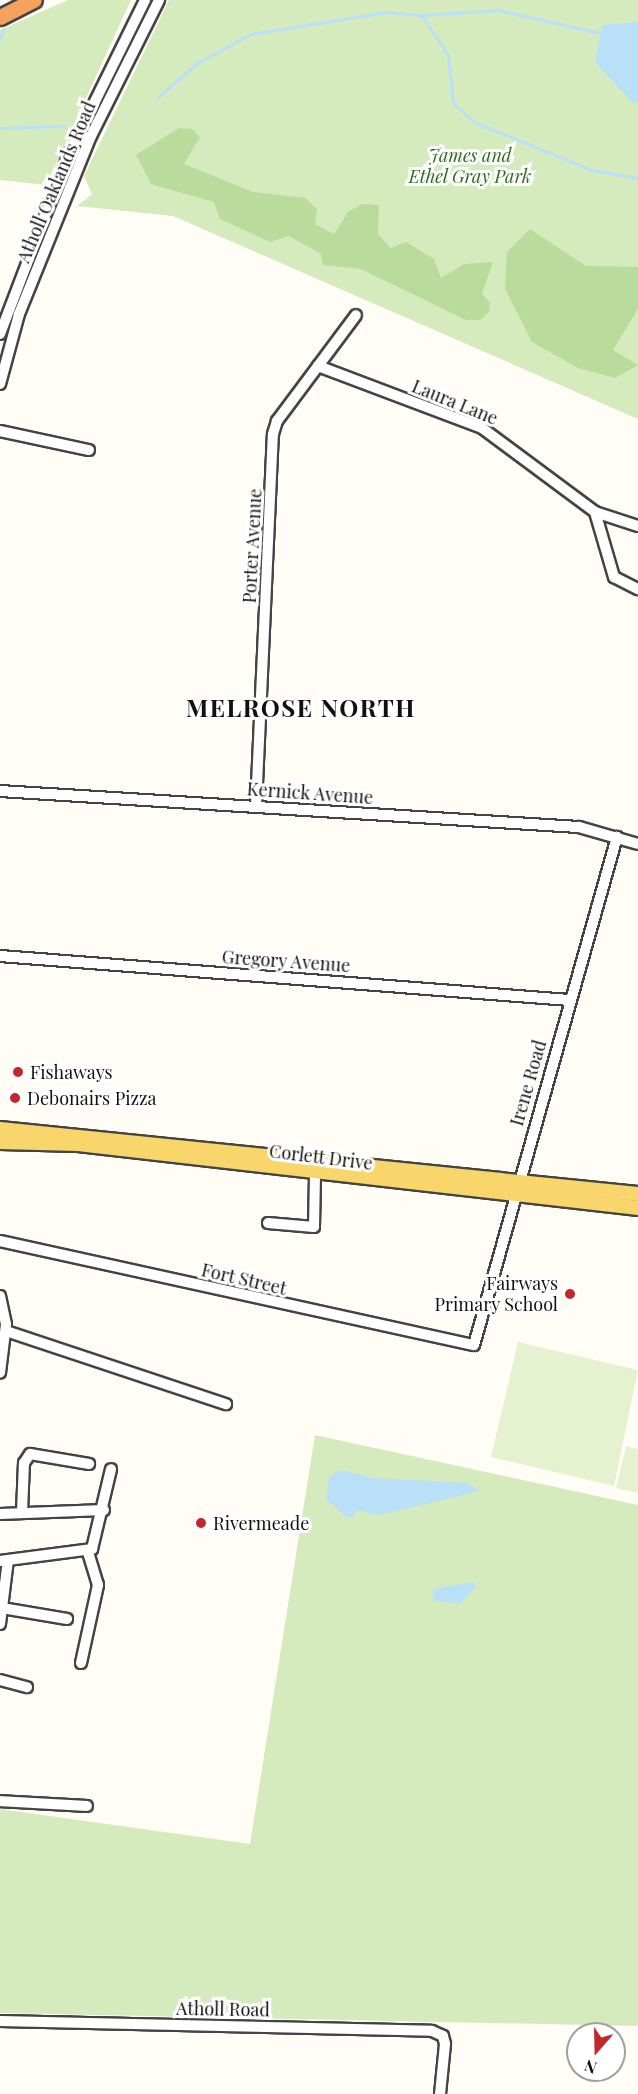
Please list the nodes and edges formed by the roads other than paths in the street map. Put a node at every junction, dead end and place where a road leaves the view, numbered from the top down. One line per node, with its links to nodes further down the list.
1 (34, 0): 4 (highway)
2 (145, 0): 6 (street, Atholl Oaklands Road)
3 (159, 0): 8 (street, Atholl Oaklands Road)
4 (0, 17)
5 (356, 315): 7 (street, Porter Avenue)
6 (0, 334)
7 (318, 366): 11 (street, Laura Lane); 15 (street, Porter Avenue)
8 (0, 384)
9 (0, 431): 10 (street)
10 (89, 450)
11 (595, 512): 12 (street, Laura Lane); 13 (street)
12 (638, 526)
13 (638, 589)
14 (0, 791): 15 (street, Kernick Avenue)
15 (256, 806): 16 (street, Kernick Avenue)
16 (616, 837): 17 (street, Kernick Avenue); 19 (street, Irene Road)
17 (638, 844)
18 (0, 956): 19 (street, Gregory Avenue)
19 (569, 1000): 23 (street, Irene Road)
20 (0, 1129): 23 (main road, Corlett Drive)
21 (0, 1142): 22 (main road, Corlett Drive)
22 (315, 1174): 25 (main road, Corlett Drive); 27 (street)
23 (516, 1183): 24 (main road, Corlett Drive); 25 (street, Irene Road)
24 (638, 1194)
25 (512, 1197): 26 (main road, Corlett Drive); 31 (street, Irene Road)
26 (638, 1208)
27 (268, 1223)
28 (0, 1241): 31 (street, Fort Street)
29 (0, 1296): 30 (street)
30 (6, 1331): 32 (street); 33 (street)
31 (478, 1341)
32 (0, 1373)
33 (226, 1404)
34 (89, 1464): 37 (street)
35 (111, 1469): 36 (street)
36 (104, 1510): 37 (street); 39 (street)
37 (22, 1512): 38 (street)
38 (0, 1514)
39 (88, 1552): 40 (street); 44 (street)
40 (4, 1561): 41 (street)
41 (2, 1608): 42 (street); 43 (street)
42 (67, 1619)
43 (0, 1624)
44 (81, 1663)
45 (0, 1680): 46 (street)
46 (27, 1687)
47 (0, 1801): 48 (street)
48 (87, 1806)
49 (0, 2021): 50 (street, Atholl Road)
50 (440, 2094)

